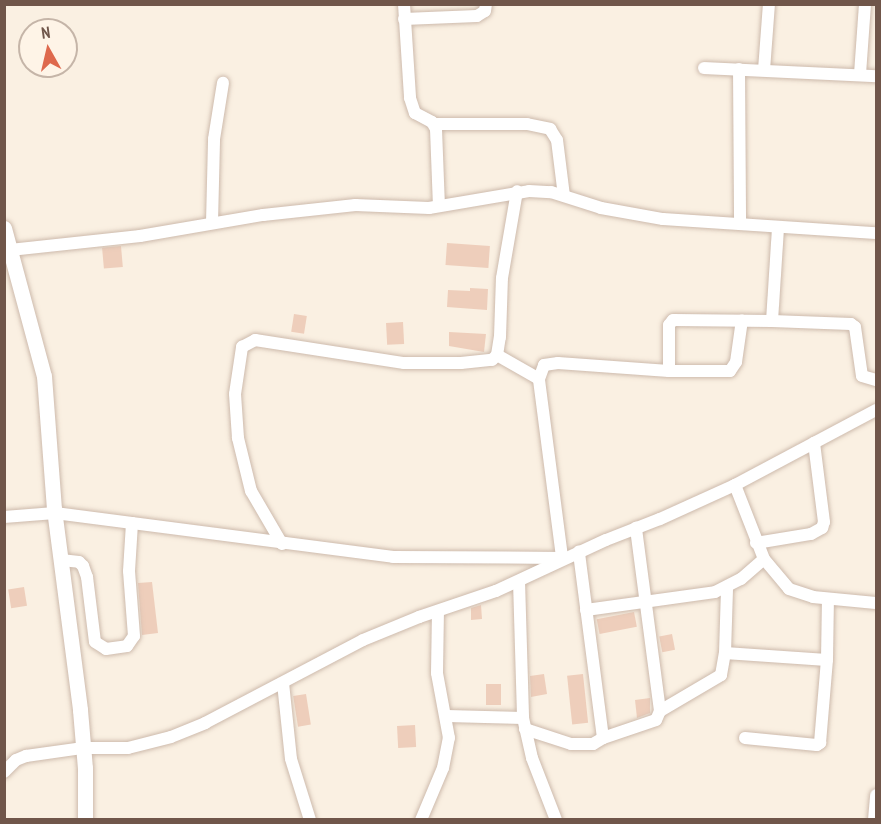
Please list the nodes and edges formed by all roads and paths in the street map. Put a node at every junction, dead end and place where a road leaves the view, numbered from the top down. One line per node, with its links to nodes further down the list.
1 (404, 4): 5 (street)
2 (486, 4): 5 (street)
3 (769, 4): 8 (street)
4 (865, 4): 9 (street)
5 (404, 19): 12 (street)
6 (704, 68): 7 (street)
7 (738, 69): 8 (street); 17 (street)
8 (764, 70): 9 (street)
9 (860, 74): 10 (street)
10 (876, 76)
11 (223, 83): 16 (street)
12 (434, 124): 14 (street); 15 (street)
13 (517, 191): 14 (street); 15 (street); 24 (street)
14 (564, 196): 17 (street)
15 (439, 206): 16 (street)
16 (212, 223): 21 (street)
17 (740, 224): 18 (street)
18 (778, 227): 20 (street); 23 (street)
19 (4, 228): 21 (street)
20 (876, 233)
21 (10, 250): 31 (street)
22 (742, 320): 23 (street); 25 (street); 25 (street)
23 (772, 321): 27 (street)
24 (496, 355): 26 (street); 36 (street)
25 (669, 371): 26 (street)
26 (539, 379): 38 (street)
27 (876, 380)
28 (876, 410): 29 (street)
29 (814, 443): 30 (street); 35 (street)
30 (735, 485): 34 (street); 35 (street)
31 (55, 513): 32 (street); 33 (street); 40 (street)
32 (4, 517)
33 (132, 523): 36 (street); 40 (street)
34 (636, 528): 37 (street); 44 (street)
35 (756, 543): 39 (street)
36 (282, 544): 38 (street)
37 (579, 552): 38 (street); 46 (street)
38 (564, 558): 41 (street)
39 (764, 559): 42 (street); 43 (street)
40 (61, 560): 56 (street)
41 (519, 581): 47 (street); 53 (street)
42 (728, 588): 44 (street); 48 (street)
43 (828, 599): 45 (street); 49 (street)
44 (645, 602): 46 (street); 51 (street)
45 (876, 603)
46 (586, 610): 54 (street)
47 (438, 611): 50 (street); 52 (street)
48 (725, 653): 49 (street); 51 (street)
49 (827, 660): 55 (street)
50 (283, 684): 56 (street); 60 (street)
51 (660, 711): 54 (street)
52 (447, 716): 53 (street); 61 (street)
53 (524, 724): 54 (street); 62 (street)
54 (603, 738)
55 (746, 738)
56 (83, 748): 57 (street); 59 (street)
57 (4, 772)
58 (876, 795): 63 (street)
59 (85, 819)
60 (310, 819)
61 (421, 819)
62 (556, 819)
63 (874, 819)

